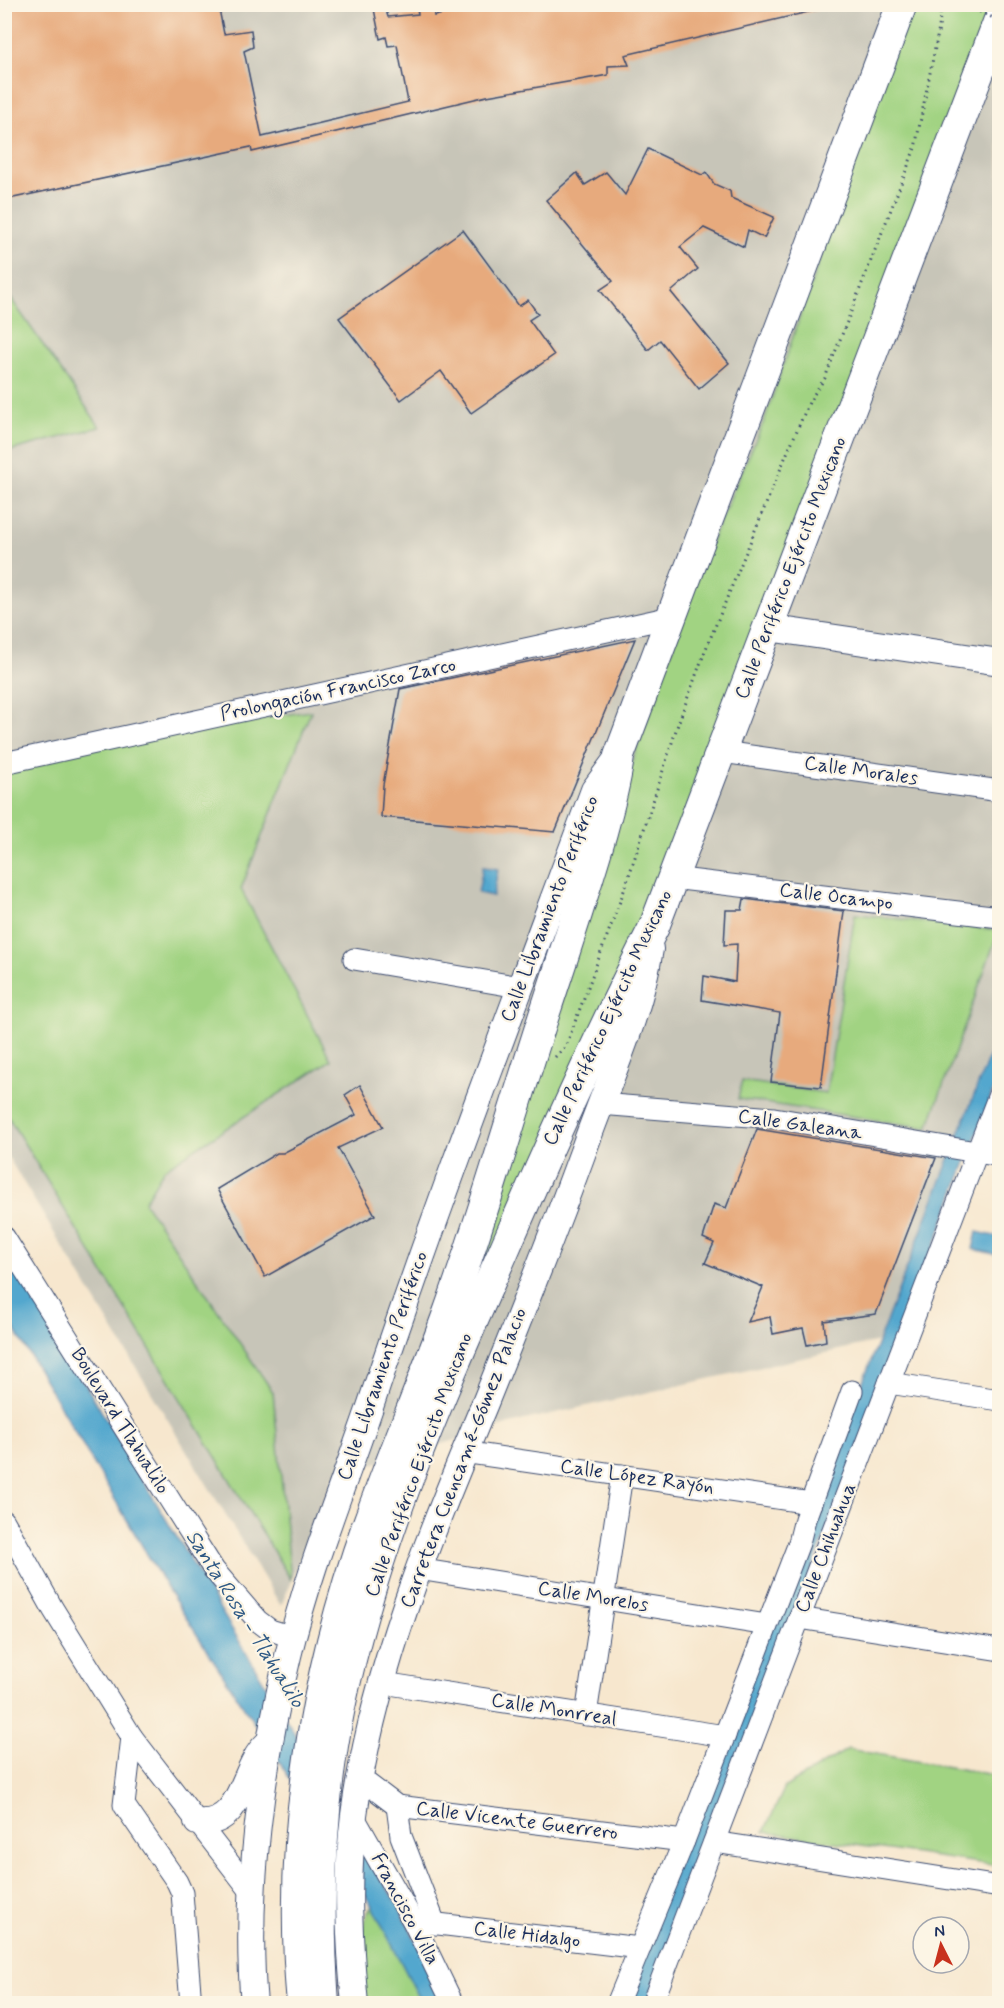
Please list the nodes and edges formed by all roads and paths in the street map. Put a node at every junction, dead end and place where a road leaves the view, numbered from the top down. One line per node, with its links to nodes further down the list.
1 (902, 4): 5 (highway, Calle Periférico Ejército Mexicano)
2 (941, 4): 17 (path)
3 (963, 4): 4 (path, bridge)
4 (999, 19): 6 (highway, Calle Periférico Ejército Mexicano)
5 (671, 617): 9 (highway, Calle Periférico Ejército Mexicano); 10 (street, Prolongación Francisco Zarco)
6 (768, 628): 7 (main road); 8 (highway, Calle Periférico Ejército Mexicano)
7 (999, 662)
8 (722, 752): 11 (street, Calle Morales); 12 (highway, Calle Periférico Ejército Mexicano)
9 (619, 756): 16 (main road, Calle Libramiento Periférico); 17 (highway, Calle Periférico Ejército Mexicano)
10 (4, 763)
11 (999, 791)
12 (672, 878): 13 (street, Calle Ocampo); 14 (highway, Calle Periférico Ejército Mexicano)
13 (999, 917)
14 (654, 927): 19 (main road, Carretera Cuencamé-Gómez Palacio); 55 (highway, Calle Periférico Ejército Mexicano)
15 (354, 959): 16 (street)
16 (520, 987): 34 (main road, Calle Libramiento Periférico)
17 (527, 1076): 54 (highway, Calle Periférico Ejército Mexicano)
18 (999, 1092): 20 (street, Calle Chihuahua)
19 (600, 1104): 20 (street, Calle Galeana); 26 (main road, Carretera Cuencamé-Gómez Palacio)
20 (972, 1152): 21 (street, Calle Galeana); 23 (street, Calle Chihuahua)
21 (999, 1156)
22 (4, 1237): 34 (street, Boulevard Tlahualilo)
23 (889, 1383): 25 (street); 32 (street, Calle Chihuahua)
24 (852, 1391): 28 (street)
25 (999, 1400)
26 (463, 1452): 27 (street, Calle López Rayón); 30 (main road, Carretera Cuencamé-Gómez Palacio)
27 (622, 1475): 28 (street, Calle López Rayón); 31 (street)
28 (811, 1503): 33 (street)
29 (4, 1521): 40 (street)
30 (418, 1569): 31 (street, Calle Morelos); 36 (main road, Carretera Cuencamé-Gómez Palacio)
31 (603, 1599): 33 (street, Calle Morelos); 37 (street)
32 (799, 1618): 35 (street); 46 (street, Calle Chihuahua)
33 (767, 1625): 39 (street)
34 (291, 1645): 38 (main road, Calle Libramiento Periférico)
35 (999, 1650)
36 (383, 1683): 37 (street, Calle Monrreal); 41 (main road, Carretera Cuencamé-Gómez Palacio)
37 (586, 1715): 39 (street, Calle Monrreal)
38 (272, 1736): 44 (main road); 48 (main road, Calle Libramiento Periférico)
39 (725, 1736): 45 (street)
40 (132, 1737): 44 (street); 52 (street)
41 (360, 1778): 42 (street, Calle Vicente Guerrero); 43 (main road, Carretera Cuencamé-Gómez Palacio)
42 (397, 1806): 45 (street, Calle Vicente Guerrero); 50 (street)
43 (354, 1817): 49 (street, Francisco Villa); 56 (main road, Carretera Cuencamé-Gómez Palacio)
44 (197, 1822): 48 (street)
45 (684, 1841): 51 (street)
46 (714, 1842): 47 (street); 59 (street, Calle Chihuahua)
47 (999, 1887)
48 (254, 1894): 53 (main road, Calle Libramiento Periférico)
49 (413, 1921): 50 (street, Calle Hidalgo); 57 (street, Francisco Villa)
50 (435, 1924): 51 (street, Calle Hidalgo)
51 (640, 1948): 58 (street)
52 (191, 2004)
53 (254, 2004)
54 (302, 2004)
55 (324, 2004)
56 (355, 2004)
57 (453, 2004)
58 (617, 2004)
59 (652, 2004)

